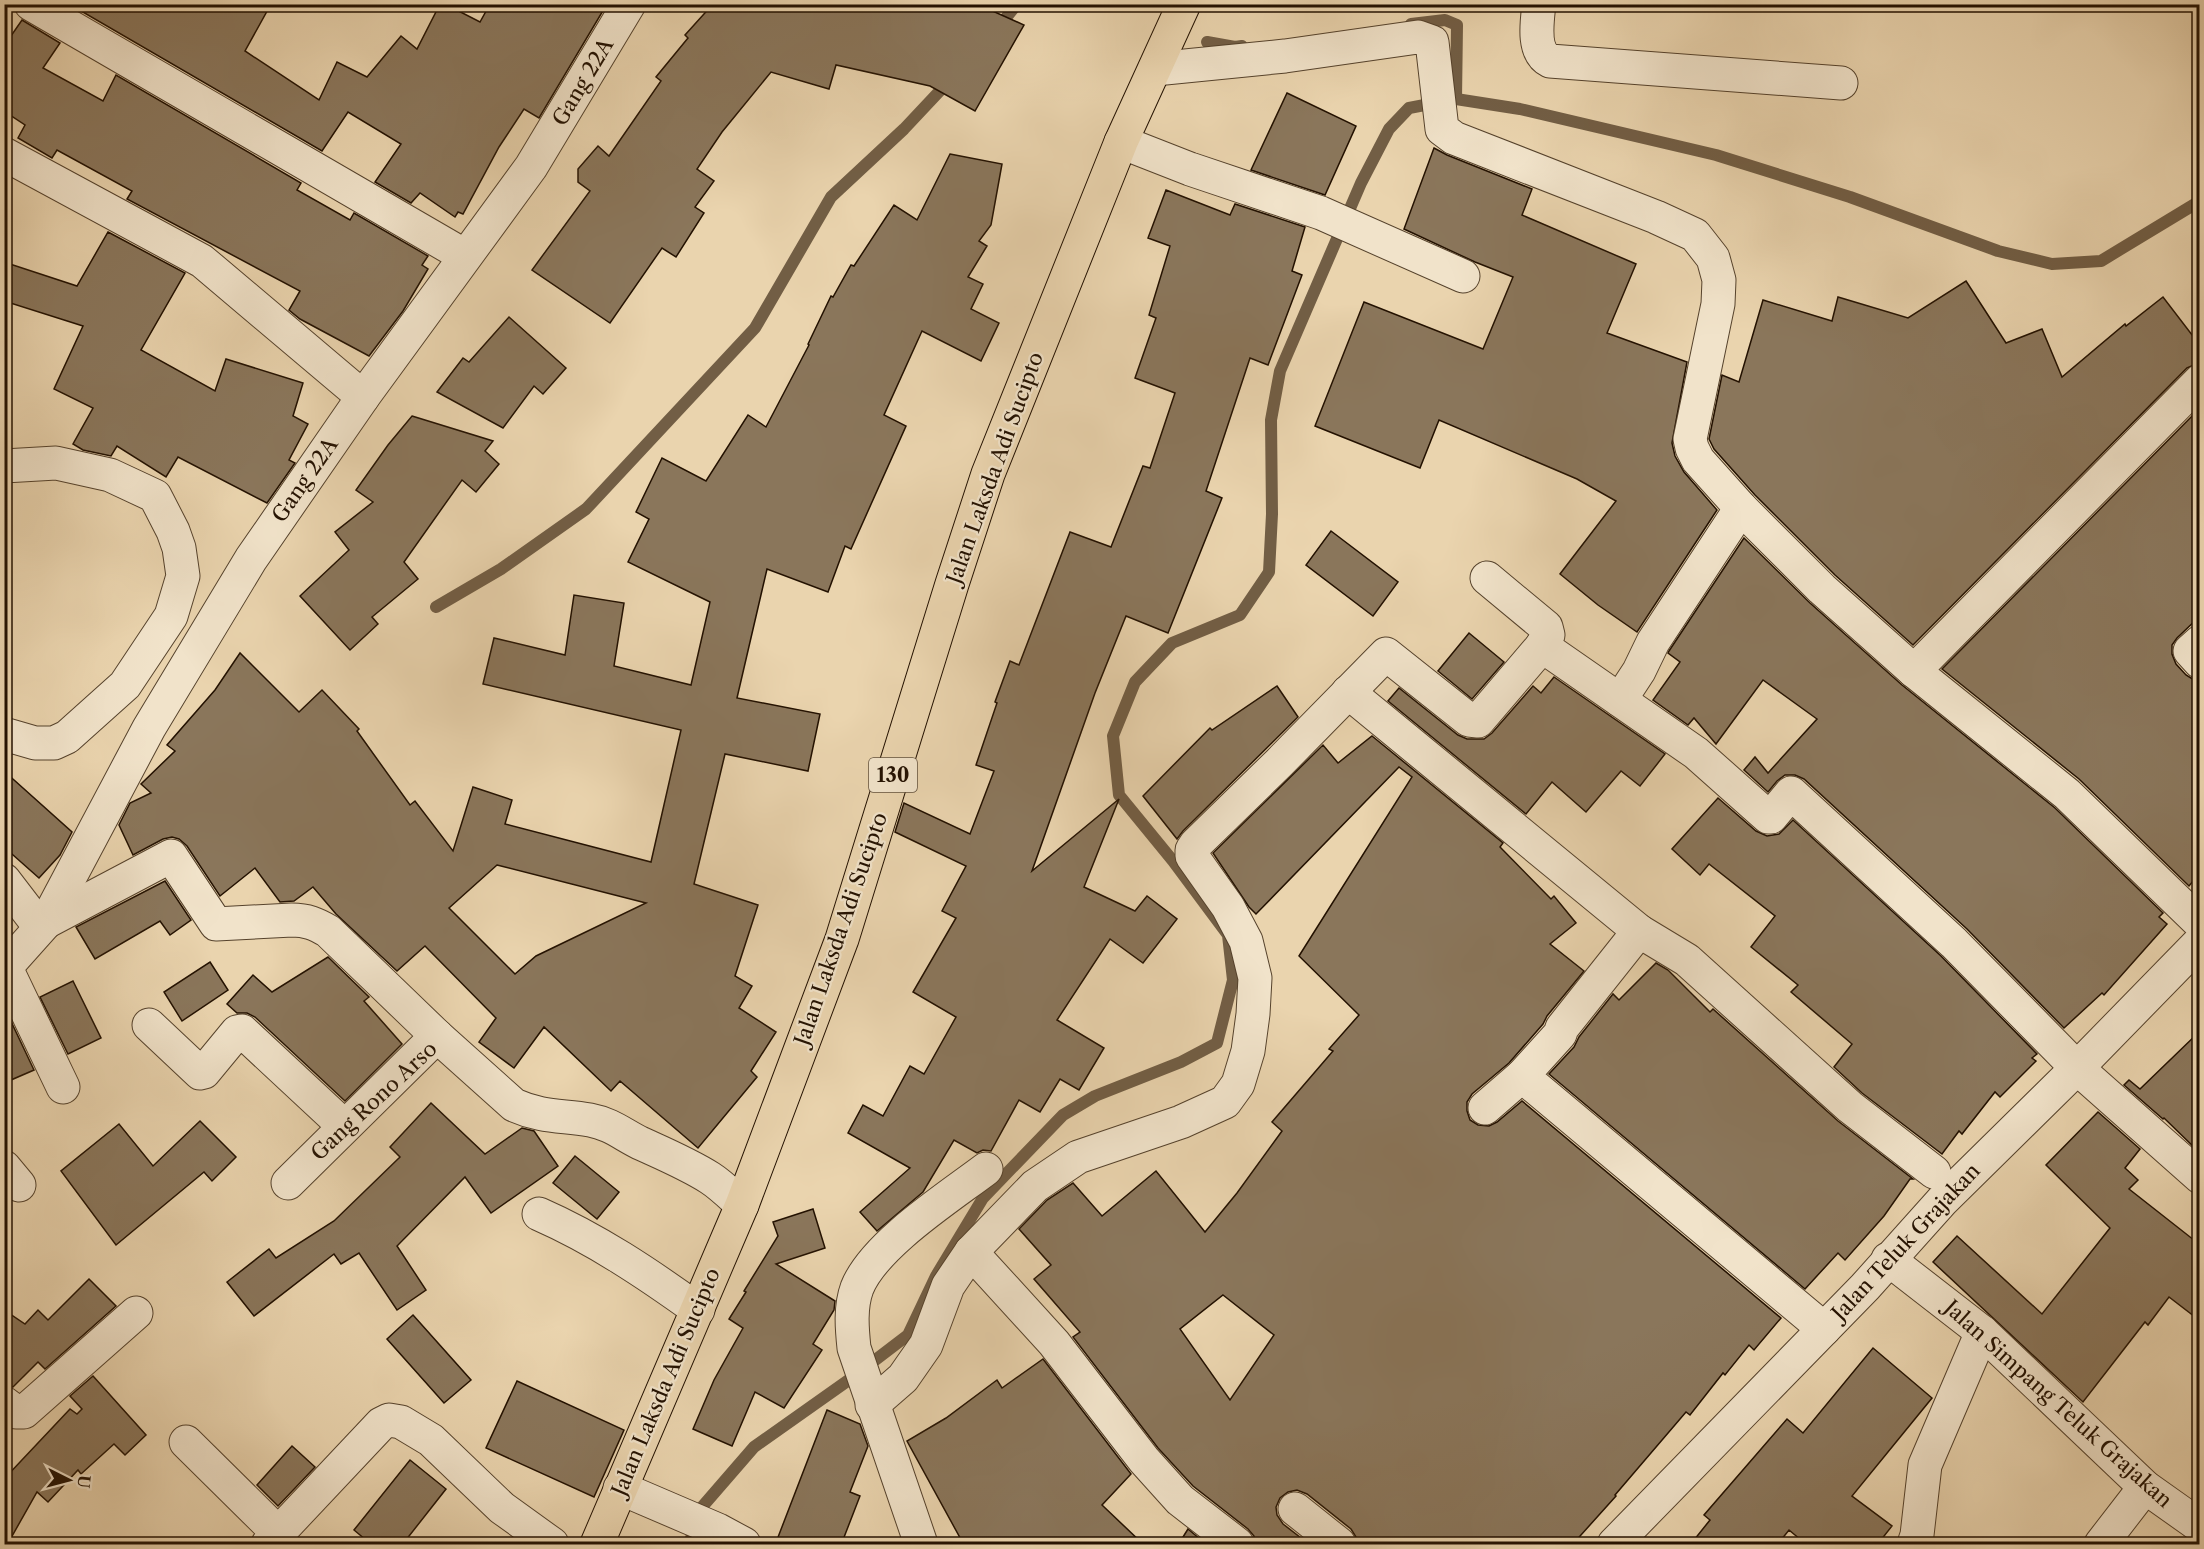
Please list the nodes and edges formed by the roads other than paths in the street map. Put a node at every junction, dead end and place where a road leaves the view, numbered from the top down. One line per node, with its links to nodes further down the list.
1 (31, 4): 9 (street)
2 (629, 4): 9 (street, Gang 22A)
3 (1184, 4): 5 (main road, Jalan Laksda Adi Sucipto / 130)
4 (1539, 9): 6 (street)
5 (1155, 69): 7 (main road, Jalan Laksda Adi Sucipto / 130); 14 (street)
6 (1841, 82)
7 (1121, 142): 10 (street); 40 (main road, Jalan Laksda Adi Sucipto / 130)
8 (4, 154): 12 (street)
9 (465, 256): 12 (street, Gang 22A)
10 (1463, 276)
11 (2199, 381): 19 (street)
12 (363, 397): 25 (street, Gang 22A)
13 (4, 466): 22 (street)
14 (1741, 508): 19 (street); 21 (street)
15 (1487, 578): 17 (street)
16 (2199, 642): 18 (street)
17 (1542, 646): 20 (street); 21 (street)
18 (2199, 662)
19 (1914, 671): 24 (street)
20 (1348, 692): 26 (street); 42 (street)
21 (1620, 700): 31 (street)
22 (4, 734)
23 (4, 880): 25 (street)
24 (2199, 923)
25 (43, 924): 28 (street, Gang 22A); 30 (street)
26 (1640, 931): 32 (street); 37 (street)
27 (2199, 942): 31 (street, Jalan Teluk Grajakan)
28 (5, 968): 33 (street)
29 (149, 1025): 35 (street)
30 (437, 1036): 35 (street, Gang Rono Arso); 40 (street, Gang Rono Arso)
31 (2077, 1068): 38 (street); 43 (street, Jalan Teluk Grajakan)
32 (1522, 1076): 34 (street); 46 (street)
33 (63, 1087)
34 (1485, 1108)
35 (344, 1126): 39 (street, Gang Rono Arso)
36 (986, 1169): 48 (street)
37 (1934, 1172)
38 (2199, 1176)
39 (288, 1183)
40 (742, 1204): 44 (main road, Jalan Laksda Adi Sucipto / 130)
41 (539, 1214): 44 (street)
42 (971, 1252): 48 (street); 60 (street)
43 (1888, 1259): 46 (street, Jalan Teluk Grajakan); 47 (street, Jalan Simpang Teluk Grajakan)
44 (698, 1310): 52 (main road, Jalan Laksda Adi Sucipto / 130)
45 (135, 1313): 49 (street)
46 (1824, 1329): 62 (street, Jalan Teluk Grajakan)
47 (1982, 1332): 51 (street, Jalan Simpang Teluk Grajakan); 63 (street)
48 (871, 1402): 59 (street)
49 (4, 1403)
50 (186, 1442): 56 (street)
51 (2145, 1487): 54 (street, Jalan Simpang Teluk Grajakan); 64 (street)
52 (620, 1488): 55 (street); 58 (main road, Jalan Laksda Adi Sucipto / 130)
53 (1294, 1509): 61 (street)
54 (2199, 1526)
55 (731, 1537)
56 (273, 1539): 57 (street)
57 (552, 1545)
58 (597, 1545)
59 (921, 1545)
60 (1237, 1545)
61 (1339, 1545)
62 (1614, 1545)
63 (1914, 1545)
64 (2101, 1545)

